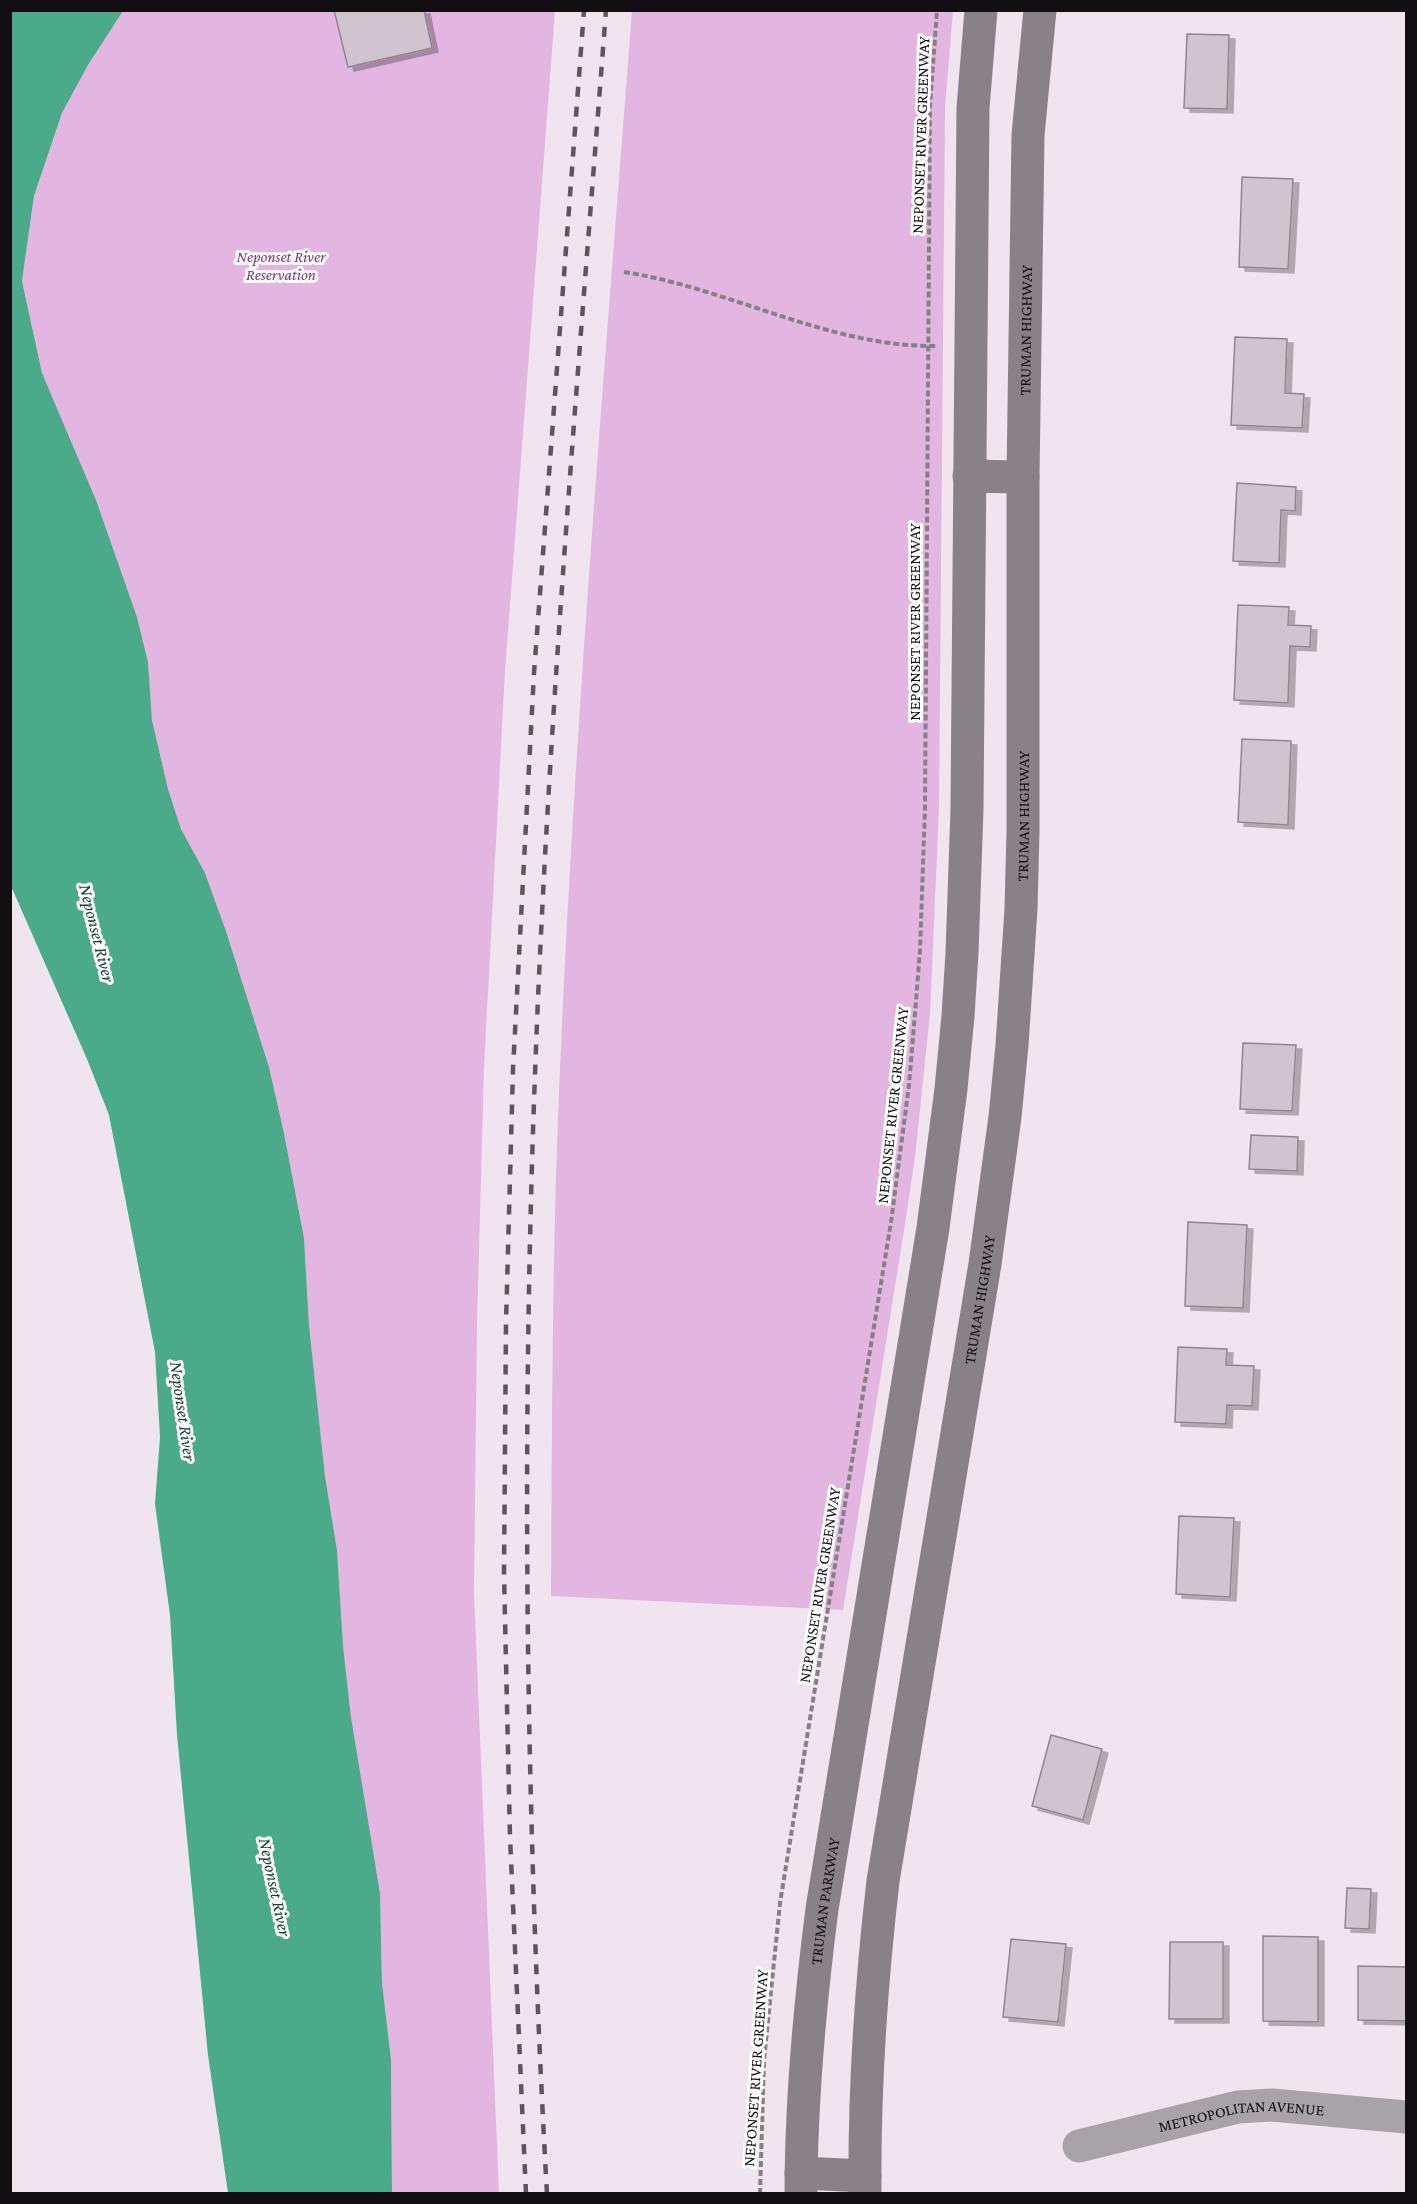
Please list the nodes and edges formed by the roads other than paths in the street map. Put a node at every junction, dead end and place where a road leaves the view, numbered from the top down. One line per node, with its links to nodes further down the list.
1 (981, 10): 3 (main road)
2 (1040, 10): 4 (main road, TRUMAN HIGHWAY)
3 (969, 476): 4 (main road); 7 (main road, TRUMAN PARKWAY)
4 (1023, 477): 8 (main road, TRUMAN HIGHWAY)
5 (1407, 2117): 6 (street, METROPOLITAN AVENUE)
6 (1079, 2146)
7 (801, 2183): 8 (main road)
8 (865, 2185)

